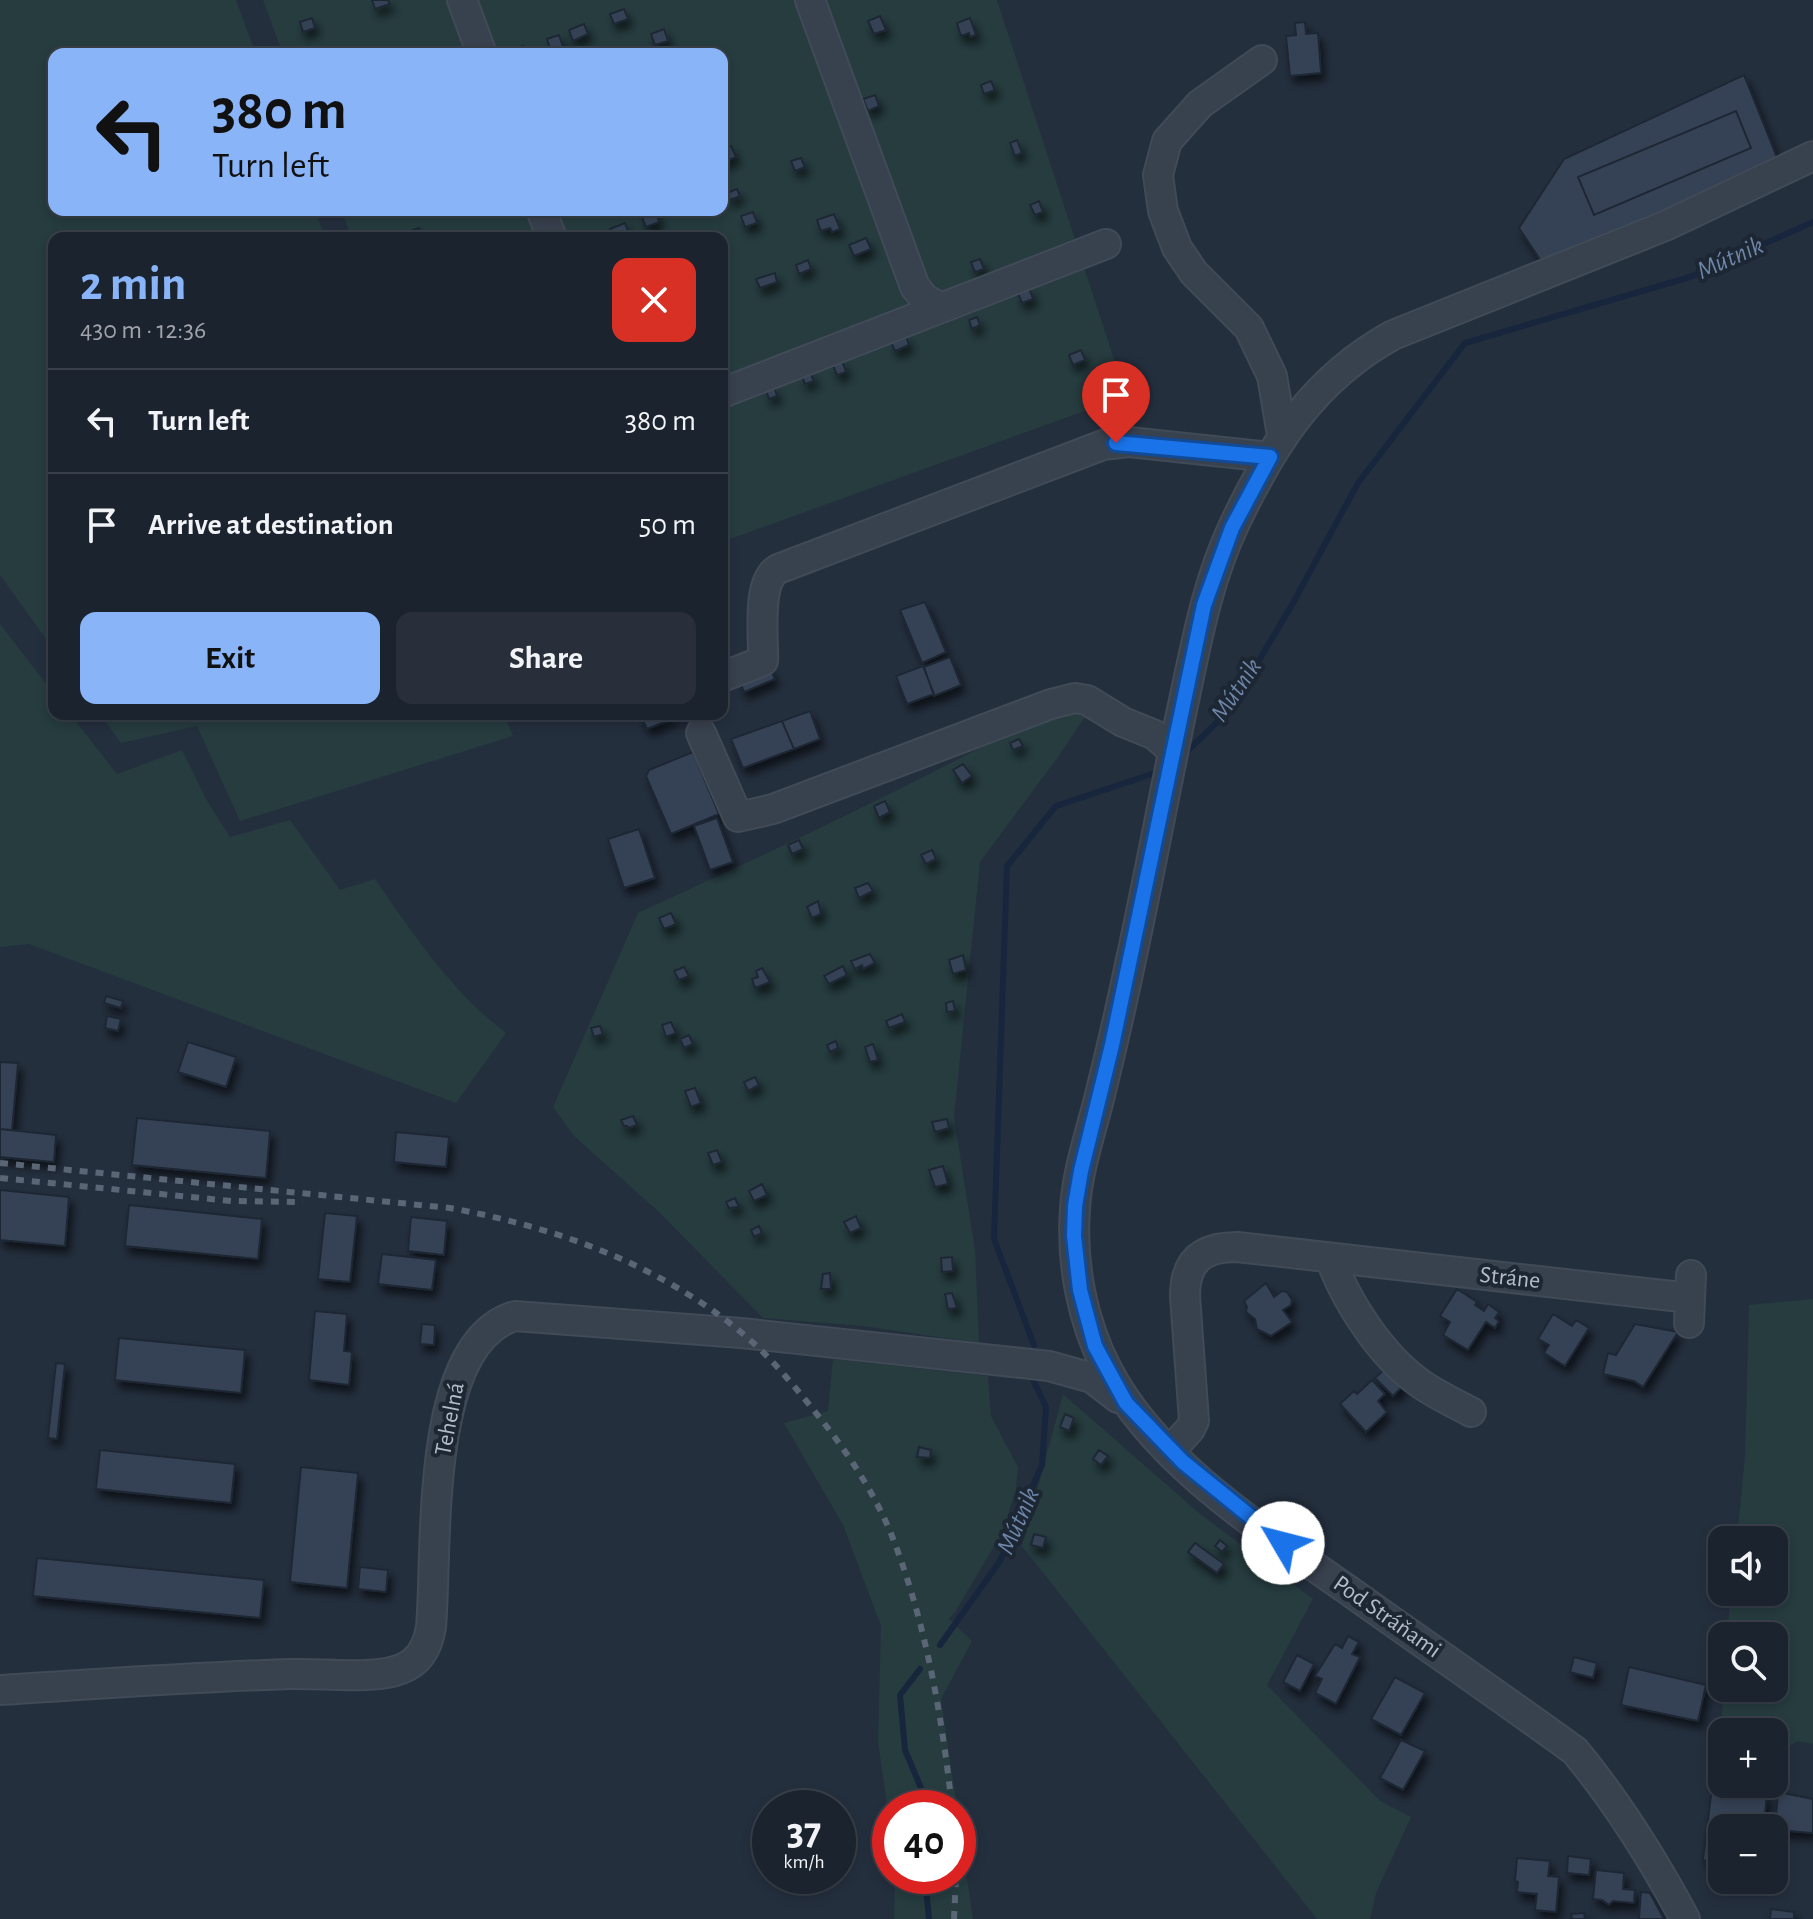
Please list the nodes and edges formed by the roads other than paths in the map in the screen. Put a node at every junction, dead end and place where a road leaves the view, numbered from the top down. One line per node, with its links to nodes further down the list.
1 (462, 0): 3 (street)
2 (810, 0): 7 (street)
3 (480, 48)
4 (1262, 60): 9 (street)
5 (1813, 156): 9 (street, Pod Stráňami)
6 (1106, 244): 7 (street)
7 (941, 308): 8 (street)
8 (728, 391)
9 (1276, 446): 10 (street); 12 (street, Pod Stráňami)
10 (728, 675)
11 (701, 733): 12 (street)
12 (1171, 758): 15 (street, Pod Stráňami)
13 (1330, 1258): 14 (street, Stráne); 18 (street); 19 (street, Stráne)
14 (1690, 1299)
15 (1090, 1326): 16 (street); 17 (street, Pod Stráňami)
16 (1049, 1366): 17 (street, Tehelná); 20 (street, Tehelná)
17 (1126, 1403): 19 (street, Pod Stráňami)
18 (1471, 1412)
19 (1170, 1451): 21 (street, Pod Stráňami)
20 (0, 1690)
21 (1685, 1919)

